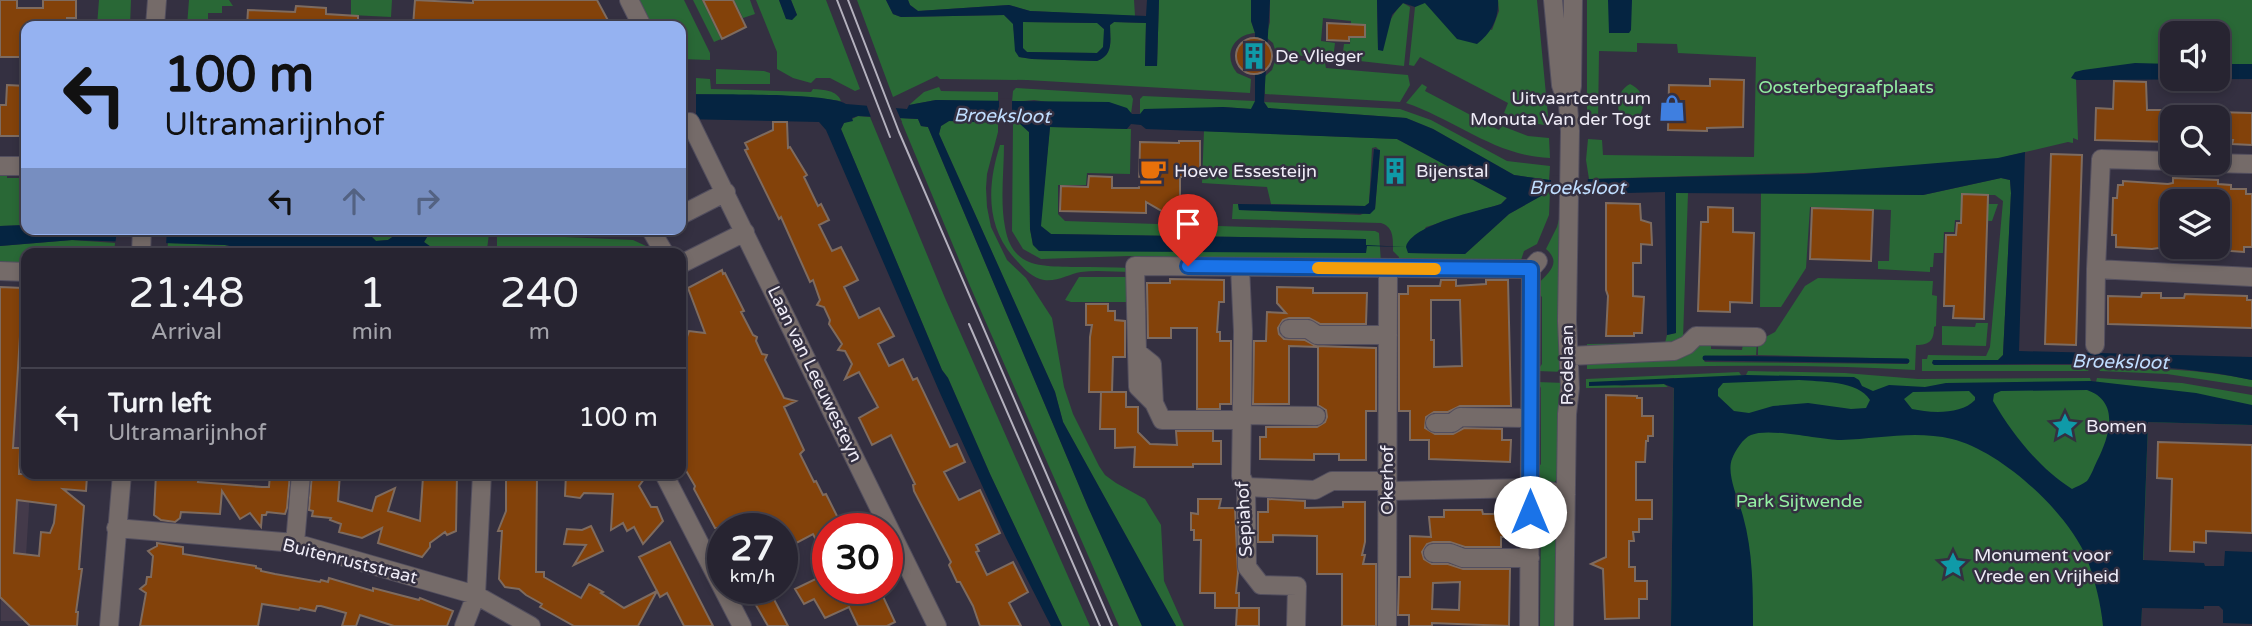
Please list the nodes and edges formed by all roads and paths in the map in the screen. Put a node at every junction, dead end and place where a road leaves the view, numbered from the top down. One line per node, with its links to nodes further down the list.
1 (157, 0): 5 (street)
2 (629, 0): 6 (street)
3 (1553, 0): 7 (street, Rodelaan)
4 (1573, 0): 7 (street, Rodelaan)
5 (155, 21)
6 (640, 21)
7 (1568, 105): 28 (street, Rodelaan)
8 (690, 122): 14 (street, Laan van Leeuwesteyn)
9 (2160, 161): 20 (street)
10 (2230, 163): 11 (street)
11 (2252, 164)
12 (0, 166): 13 (street)
13 (21, 166)
14 (726, 192): 15 (street); 16 (street, Laan van Leeuwesteyn)
15 (686, 212)
16 (745, 232): 17 (street); 50 (street, Laan van Leeuwesteyn)
17 (686, 262)
18 (1240, 267): 19 (street); 30 (street, Sepiahof); 30 (street)
19 (1388, 269): 25 (street, Okerhof); 31 (street, Rodelaan)
20 (2096, 269): 23 (street); 27 (street)
21 (0, 271): 22 (street)
22 (21, 272)
23 (2252, 277)
24 (1289, 329): 25 (street)
25 (1388, 335): 37 (street, Okerhof)
26 (1757, 337): 28 (street)
27 (2095, 345)
28 (1570, 356): 40 (street, Rodelaan)
29 (1316, 416): 30 (street)
30 (1241, 418): 38 (street, Sepiahof)
31 (1530, 418): 32 (street); 39 (street, Rodelaan)
32 (1435, 423)
33 (121, 479): 41 (street)
34 (301, 479): 42 (street)
35 (482, 479): 45 (street)
36 (667, 479): 49 (street)
37 (1387, 486): 38 (street); 39 (street); 52 (street, Okerhof)
38 (1246, 487): 51 (street, Sepiahof)
39 (1531, 488): 40 (street); 44 (street, Rodelaan)
40 (1566, 494): 54 (street, Rodelaan)
41 (116, 528): 42 (street, Buitenruststraat); 46 (street)
42 (295, 543): 45 (street, Buitenruststraat)
43 (1433, 553): 44 (street)
44 (1530, 558): 53 (street, Rodelaan)
45 (477, 595): 47 (street); 48 (street, Buitenruststraat)
46 (108, 626)
47 (464, 626)
48 (531, 626)
49 (741, 626)
50 (937, 626)
51 (1296, 626)
52 (1387, 626)
53 (1528, 626)
54 (1564, 626)

